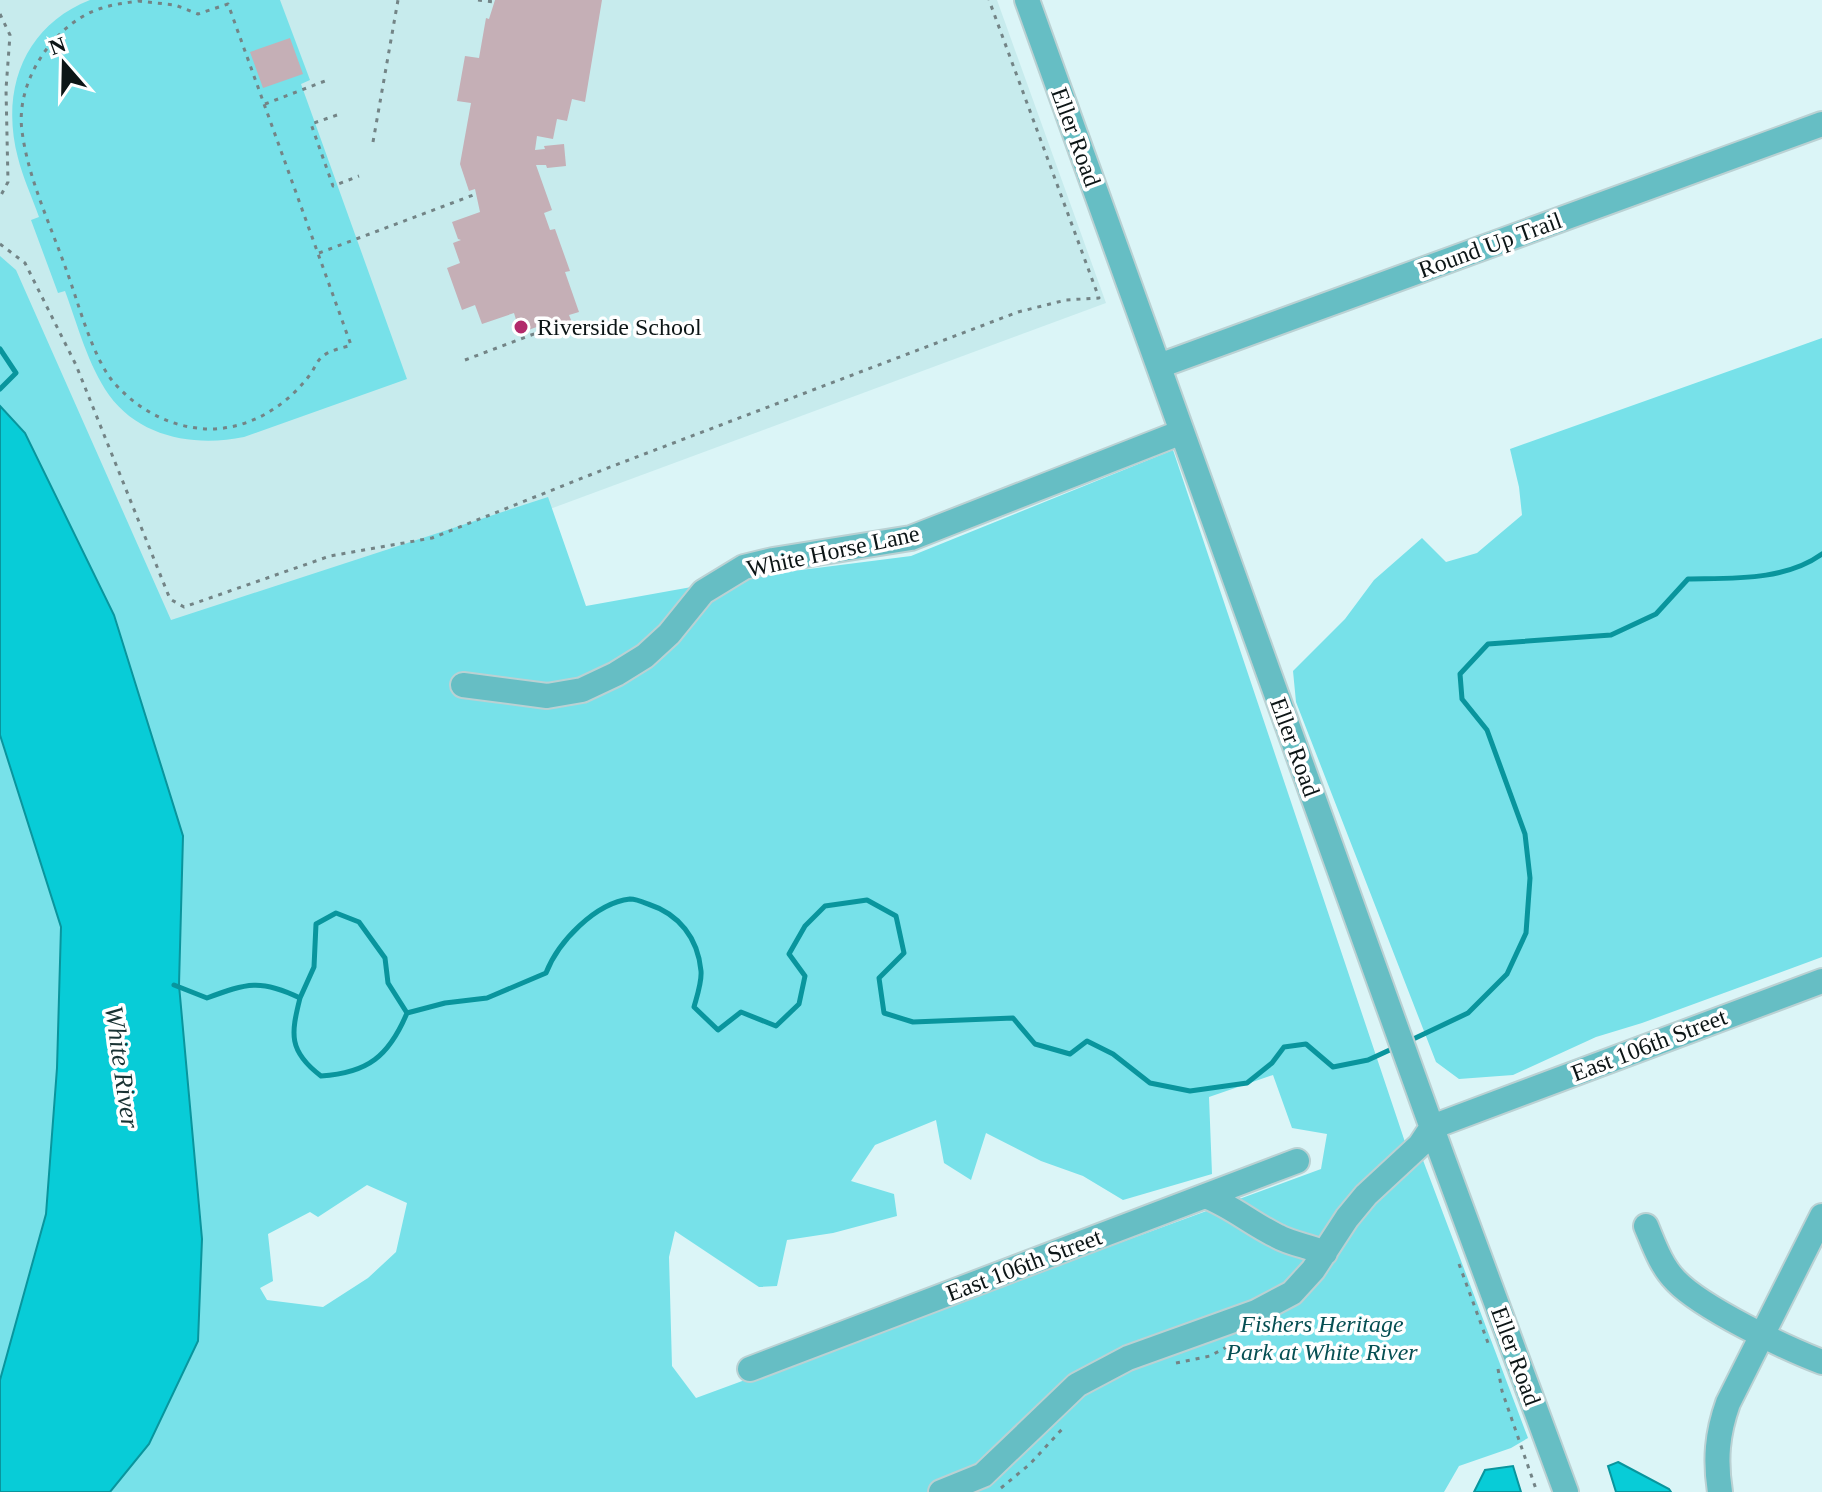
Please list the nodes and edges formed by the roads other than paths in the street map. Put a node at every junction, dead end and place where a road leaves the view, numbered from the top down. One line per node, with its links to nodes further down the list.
1 (1027, 0): 3 (street, Eller Road)
2 (1822, 124): 3 (street, Round Up Trail)
3 (1159, 366): 4 (street, Eller Road)
4 (1182, 432): 5 (street, White Horse Lane); 7 (street, Eller Road)
5 (463, 685)
6 (1822, 981): 7 (street, East 106th Street)
7 (1432, 1127): 12 (street); 17 (street, Eller Road)
8 (1297, 1161): 9 (street, East 106th Street)
9 (1205, 1196): 12 (street); 15 (street, East 106th Street)
10 (1822, 1216): 13 (street)
11 (1646, 1226): 13 (street)
12 (1325, 1253): 16 (street)
13 (1763, 1334): 14 (street); 18 (street)
14 (1822, 1362)
15 (750, 1369)
16 (941, 1492)
17 (1566, 1492)
18 (1720, 1492)

